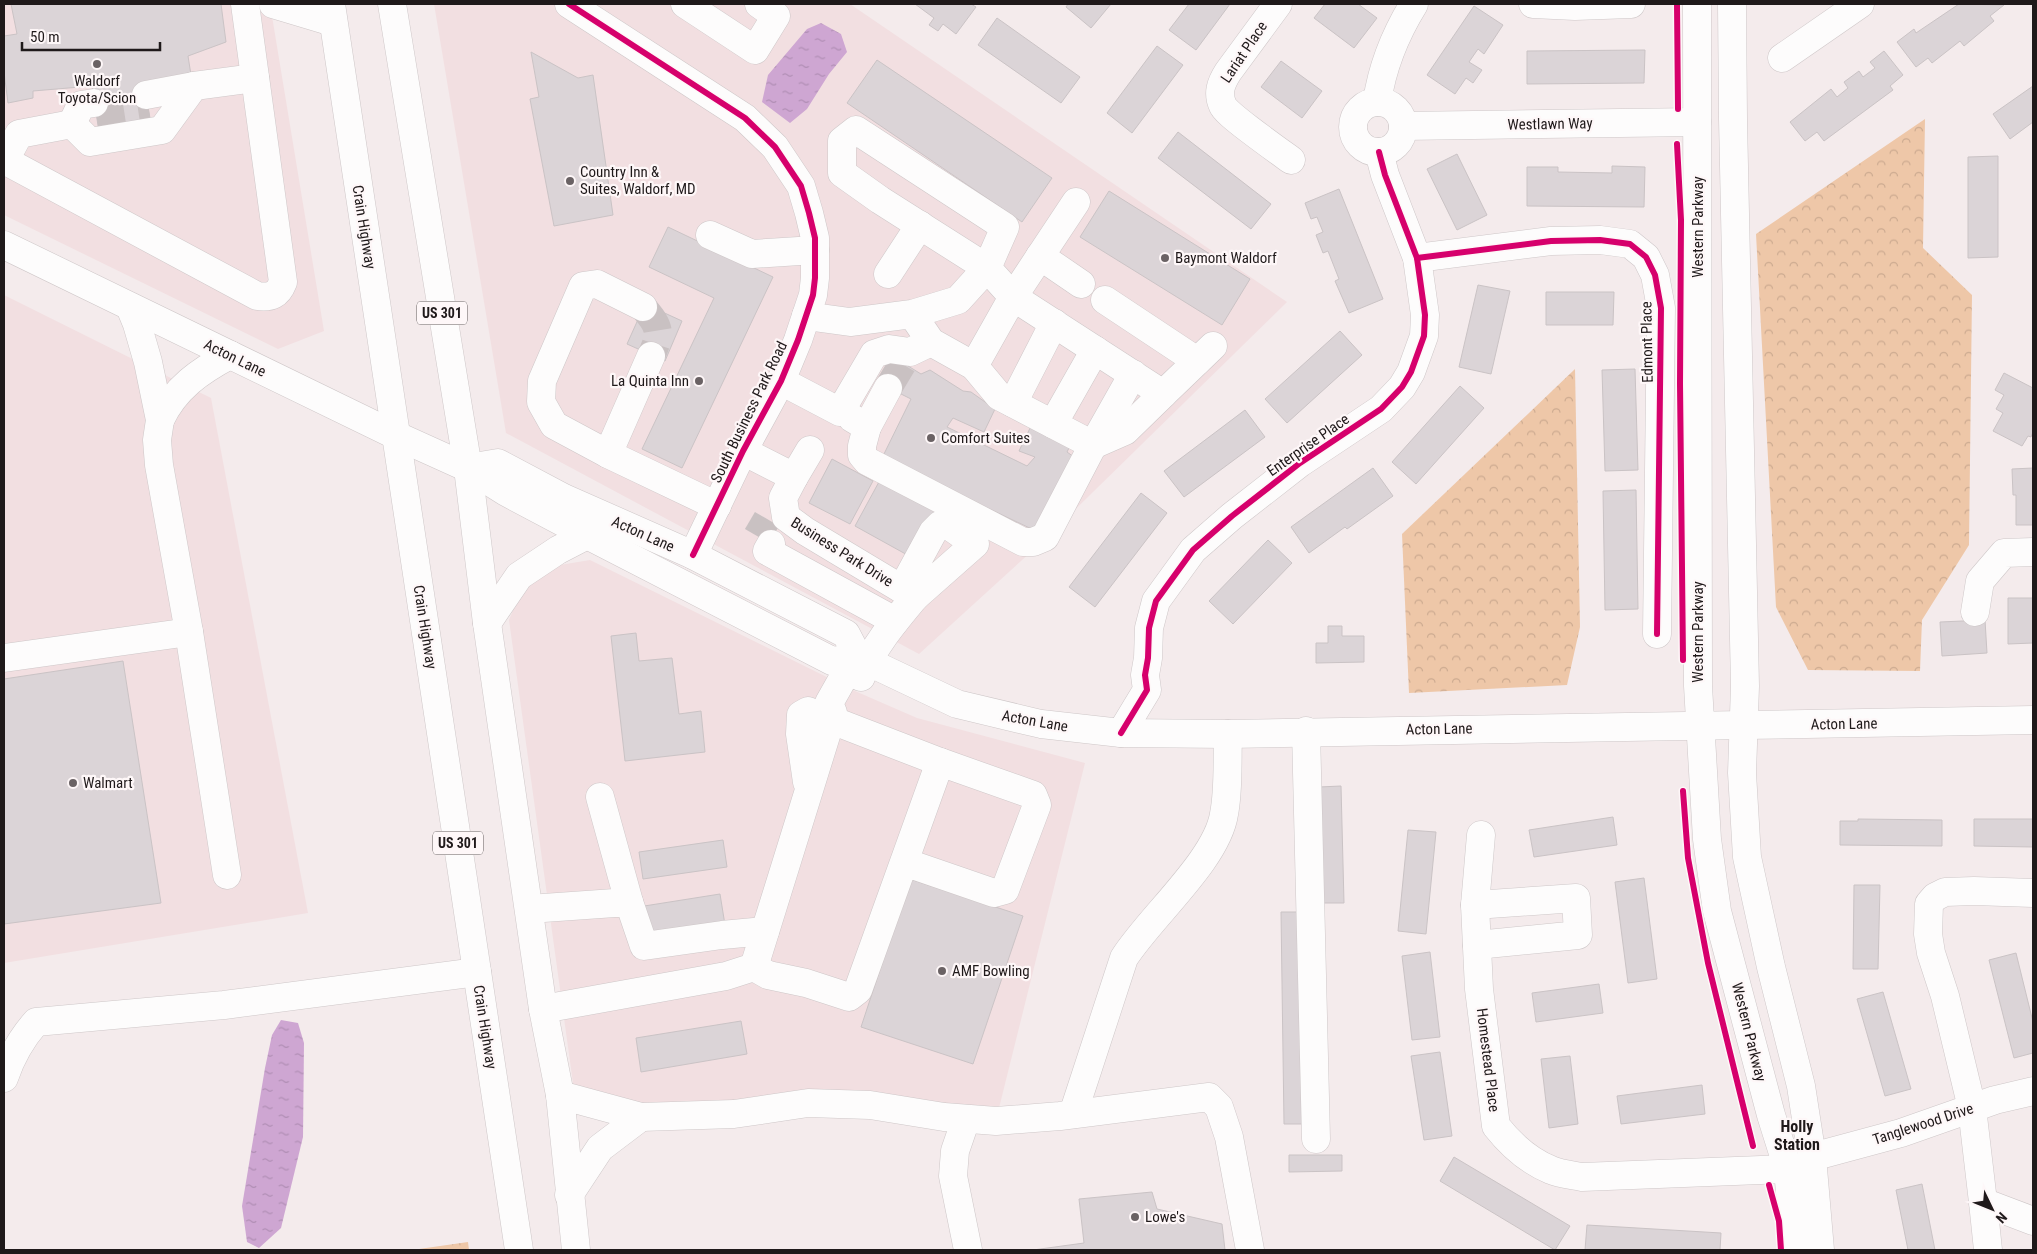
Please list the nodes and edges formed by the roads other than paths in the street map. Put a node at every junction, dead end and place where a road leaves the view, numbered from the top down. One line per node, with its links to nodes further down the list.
1 (273, 4): 16 (main road)
2 (392, 4): 22 (main road, US 301)
3 (410, 4): 22 (main road)
4 (569, 4): 15 (main road, South Business Park Road)
5 (685, 4): 6 (main road)
6 (759, 4)
7 (1278, 4): 27 (main road, Lariat Place)
8 (1414, 4): 20 (main road)
9 (1533, 4): 10 (main road)
10 (1631, 4)
11 (1697, 4): 23 (main road, Western Parkway)
12 (1732, 4): 79 (main road)
13 (1860, 4): 17 (main road)
14 (253, 5): 18 (main road)
15 (597, 11): 32 (main road, South Business Park Road)
16 (332, 13): 59 (main road, Crain Highway / US 301)
17 (1782, 58)
18 (255, 78): 19 (main road); 26 (main road)
19 (187, 96): 21 (main road); 26 (main road)
20 (1377, 102): 24 (main road); 25 (main road)
21 (148, 103)
22 (408, 107): 64 (main road, US 301)
23 (1697, 122): 24 (main road, Westlawn Way); 80 (main road, Western Parkway)
24 (1403, 126): 25 (main road)
25 (1379, 152): 34 (main road, Enterprise Place)
26 (4, 160)
27 (1291, 160)
28 (1076, 202): 33 (main road)
29 (920, 225): 35 (main road); 35 (main road); 36 (main road)
30 (710, 236): 32 (main road)
31 (4, 245): 40 (main road, Acton Lane)
32 (815, 250): 43 (main road, South Business Park Road)
33 (1040, 256): 37 (main road); 38 (main road)
34 (1417, 258): 74 (main road, Edmont Place); 82 (main road, Enterprise Place)
35 (987, 268): 38 (main road); 42 (main road)
36 (888, 274)
37 (1081, 284)
38 (1013, 297): 44 (main road); 49 (main road)
39 (1105, 300): 53 (main road)
40 (130, 306): 47 (main road, Acton Lane); 56 (main road)
41 (643, 307): 63 (main road)
42 (912, 314): 43 (main road); 46 (main road)
43 (806, 316): 51 (main road, South Business Park Road)
44 (1054, 323): 45 (main road); 54 (main road)
45 (1095, 350): 50 (main road); 57 (main road)
46 (915, 353): 49 (main road); 55 (main road)
47 (230, 355): 56 (main road); 59 (main road, Acton Lane)
48 (650, 356): 63 (main road)
49 (974, 366): 54 (main road)
50 (1133, 374): 53 (main road); 60 (main road)
51 (781, 382): 55 (main road); 62 (main road, South Business Park Road)
52 (888, 388): 58 (main road)
53 (1163, 394): 60 (main road)
54 (1013, 403): 57 (main road)
55 (840, 412): 58 (main road)
56 (160, 420): 73 (main road)
57 (1053, 424): 60 (main road)
58 (867, 427): 60 (main road)
59 (396, 436): 64 (main road, Acton Lane); 96 (main road, Crain Highway / US 301)
60 (1093, 445)
61 (810, 450): 66 (main road)
62 (743, 451): 65 (main road, South Business Park Road); 66 (main road, Business Park Drive)
63 (608, 454): 65 (main road)
64 (468, 468): 67 (main road, Acton Lane); 69 (main road, Acton Lane); 72 (main road, US 301)
65 (717, 506): 69 (main road, South Business Park Road)
66 (780, 526): 71 (main road); 71 (main road, Business Park Drive)
67 (587, 535): 72 (main road); 76 (main road, Acton Lane)
68 (2033, 552): 70 (main road)
69 (692, 555): 76 (main road, Acton Lane)
70 (1975, 612)
71 (895, 621): 76 (main road, Business Park Drive)
72 (487, 623): 92 (main road, US 301)
73 (189, 632): 75 (main road); 88 (main road)
74 (1657, 634)
75 (4, 658)
76 (863, 659): 77 (main road, Business Park Drive); 82 (main road, Acton Lane)
77 (832, 716): 84 (main road); 93 (main road)
78 (2033, 720): 79 (main road, Acton Lane)
79 (1744, 725): 80 (main road, Acton Lane); 106 (main road)
80 (1699, 726): 81 (main road, Acton Lane); 107 (main road, Western Parkway)
81 (1306, 731): 83 (main road, Acton Lane); 105 (main road)
82 (1121, 733): 83 (main road, Acton Lane)
83 (1228, 734): 102 (main road)
84 (940, 762): 87 (main road); 87 (main road)
85 (600, 797): 90 (main road)
86 (1481, 835): 91 (main road, Homestead Place)
87 (904, 862): 95 (main road)
88 (227, 875)
89 (2033, 892): 101 (main road)
90 (629, 902): 92 (main road); 93 (main road)
91 (1475, 905): 94 (main road, Homestead Place); 94 (main road)
92 (529, 909): 97 (main road, US 301)
93 (765, 932): 95 (main road)
94 (1477, 945): 107 (main road, Homestead Place)
95 (754, 967): 97 (main road)
96 (477, 972): 98 (main road); 111 (main road, Crain Highway / US 301)
97 (543, 1009): 100 (main road, US 301)
98 (4, 1078)
99 (2033, 1091): 101 (main road, Tanglewood Drive)
100 (560, 1095): 103 (main road); 108 (main road, US 301)
101 (1972, 1108): 106 (main road, Tanglewood Drive); 109 (main road)
102 (1074, 1114): 104 (main road); 114 (main road)
103 (641, 1117): 104 (main road); 108 (main road)
104 (966, 1119): 113 (main road)
105 (1316, 1139)
106 (1812, 1157): 116 (main road)
107 (1788, 1169): 115 (main road, Western Parkway)
108 (569, 1195): 112 (main road, US 301)
109 (1983, 1202): 110 (main road); 117 (main road)
110 (2033, 1221)
111 (519, 1248)
112 (576, 1250)
113 (968, 1250)
114 (1250, 1250)
115 (1795, 1250)
116 (1820, 1250)
117 (1988, 1250)

